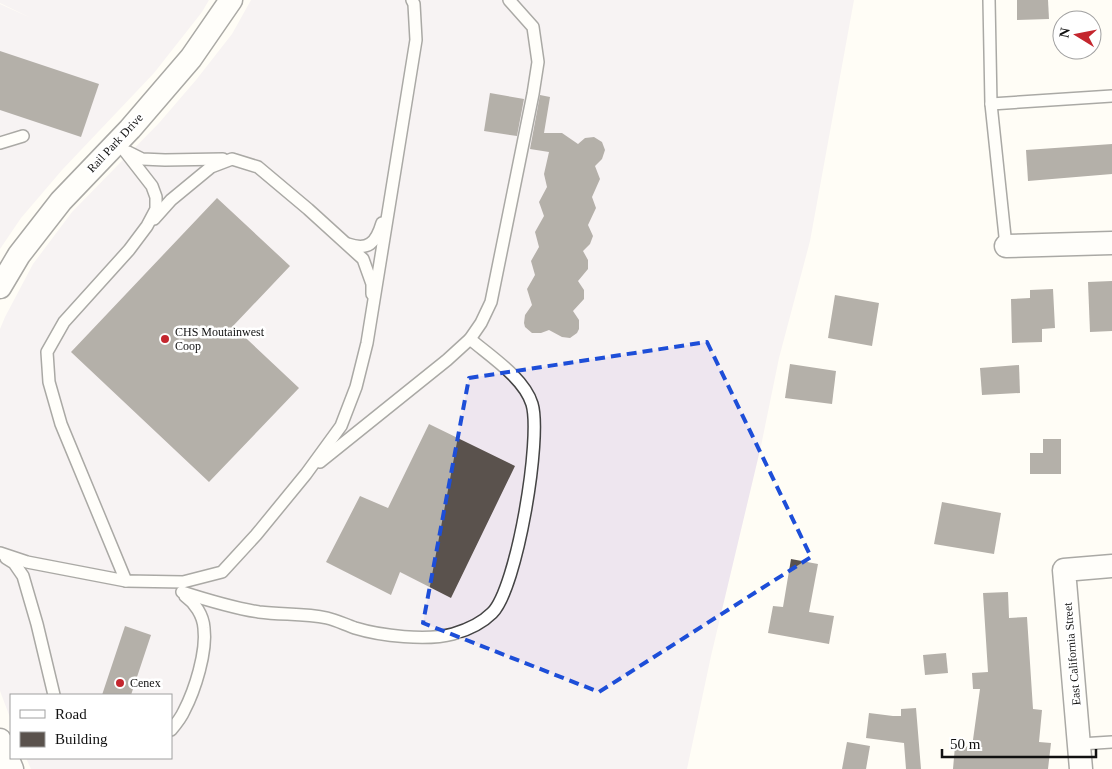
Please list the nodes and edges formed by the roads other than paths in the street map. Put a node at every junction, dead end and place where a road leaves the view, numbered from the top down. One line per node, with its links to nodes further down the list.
1 (231, 0): 9 (street, Rail Park Drive)
2 (412, 0): 11 (lane)
3 (509, 0): 18 (lane)
4 (989, 0): 6 (lane)
5 (1112, 96): 6 (lane)
6 (991, 104): 15 (lane)
7 (23, 136): 8 (lane)
8 (0, 143)
9 (119, 147): 10 (lane); 12 (lane); 16 (street, Rail Park Drive)
10 (232, 159): 12 (lane); 14 (lane)
11 (393, 184): 14 (lane); 17 (lane)
12 (148, 226): 22 (lane)
13 (1112, 243): 15 (street)
14 (348, 244): 17 (lane)
15 (1006, 246)
16 (0, 285)
17 (370, 324): 19 (lane)
18 (470, 339): 19 (lane); 24 (lane)
19 (289, 494): 23 (lane)
20 (0, 554): 22 (lane); 25 (lane)
21 (1112, 566): 29 (street, East California Street)
22 (126, 581): 23 (lane)
23 (152, 581): 24 (lane)
24 (182, 592): 26 (lane)
25 (54, 694)
26 (172, 729)
27 (0, 740): 30 (street)
28 (1112, 742): 29 (lane)
29 (1080, 744): 31 (street, East California Street)
30 (12, 769)
31 (1081, 769)

